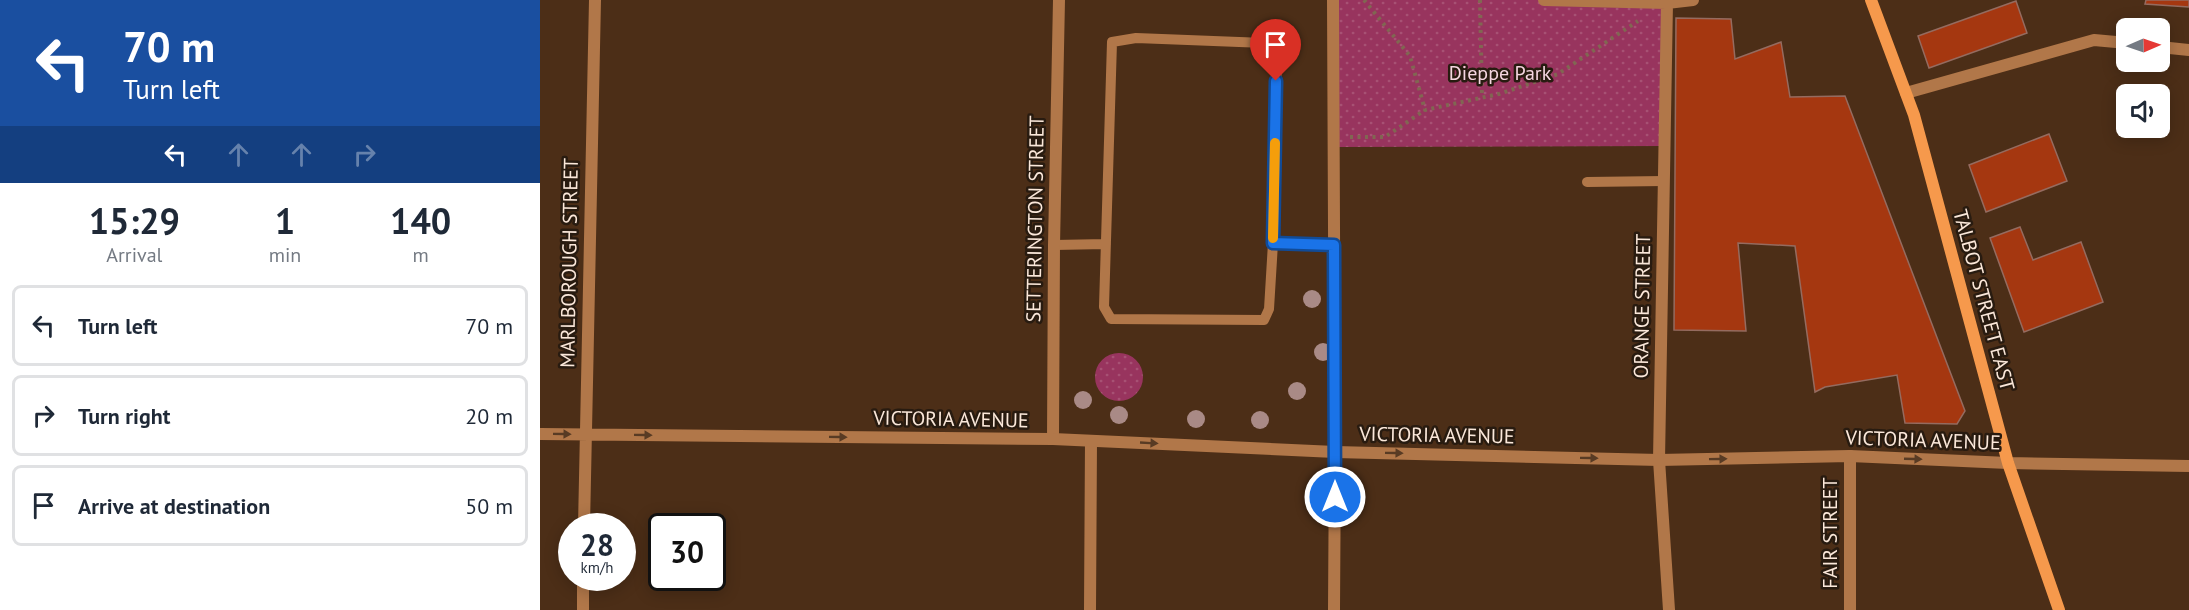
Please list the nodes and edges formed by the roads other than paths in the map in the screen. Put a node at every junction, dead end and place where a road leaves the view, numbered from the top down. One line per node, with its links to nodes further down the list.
1 (595, 0): 19 (street, MARLBOROUGH STREET)
2 (1059, 0): 16 (street, SETTERINGTON STREET)
3 (1333, 0): 17 (street)
4 (1544, 0): 7 (street)
5 (1693, 0): 7 (street)
6 (1871, 0): 11 (main road, TALBOT STREET EAST)
7 (1667, 3): 12 (street, ORANGE STREET)
8 (2116, 42): 11 (street)
9 (2170, 48): 10 (street)
10 (2189, 50)
11 (1906, 93): 25 (main road, TALBOT STREET EAST)
12 (1664, 181): 13 (lane); 24 (street, ORANGE STREET)
13 (1587, 182)
14 (1273, 243): 15 (lane); 15 (lane); 17 (lane)
15 (1106, 244): 16 (lane)
16 (1054, 245): 20 (street, SETTERINGTON STREET)
17 (1334, 245): 22 (street)
18 (540, 434): 19 (street, VICTORIA AVENUE, one-way to 19)
19 (585, 435): 20 (street, VICTORIA AVENUE, one-way to 20); 27 (street, MARLBOROUGH STREET)
20 (1053, 439): 21 (street, VICTORIA AVENUE)
21 (1091, 441): 22 (street, VICTORIA AVENUE, one-way to 22); 30 (street)
22 (1335, 452): 24 (street, VICTORIA AVENUE, one-way to 24); 31 (street)
23 (1850, 456): 24 (street, VICTORIA AVENUE, one-way to 23); 25 (street, VICTORIA AVENUE, one-way to 25); 33 (street, FAIR STREET)
24 (1659, 460): 32 (street, ORANGE STREET)
25 (2008, 463): 26 (street, VICTORIA AVENUE); 34 (main road, TALBOT STREET EAST)
26 (2189, 466)
27 (584, 513)
28 (583, 591): 29 (street)
29 (583, 610)
30 (1090, 610)
31 (1334, 610)
32 (1669, 610)
33 (1850, 610)
34 (2059, 610)

